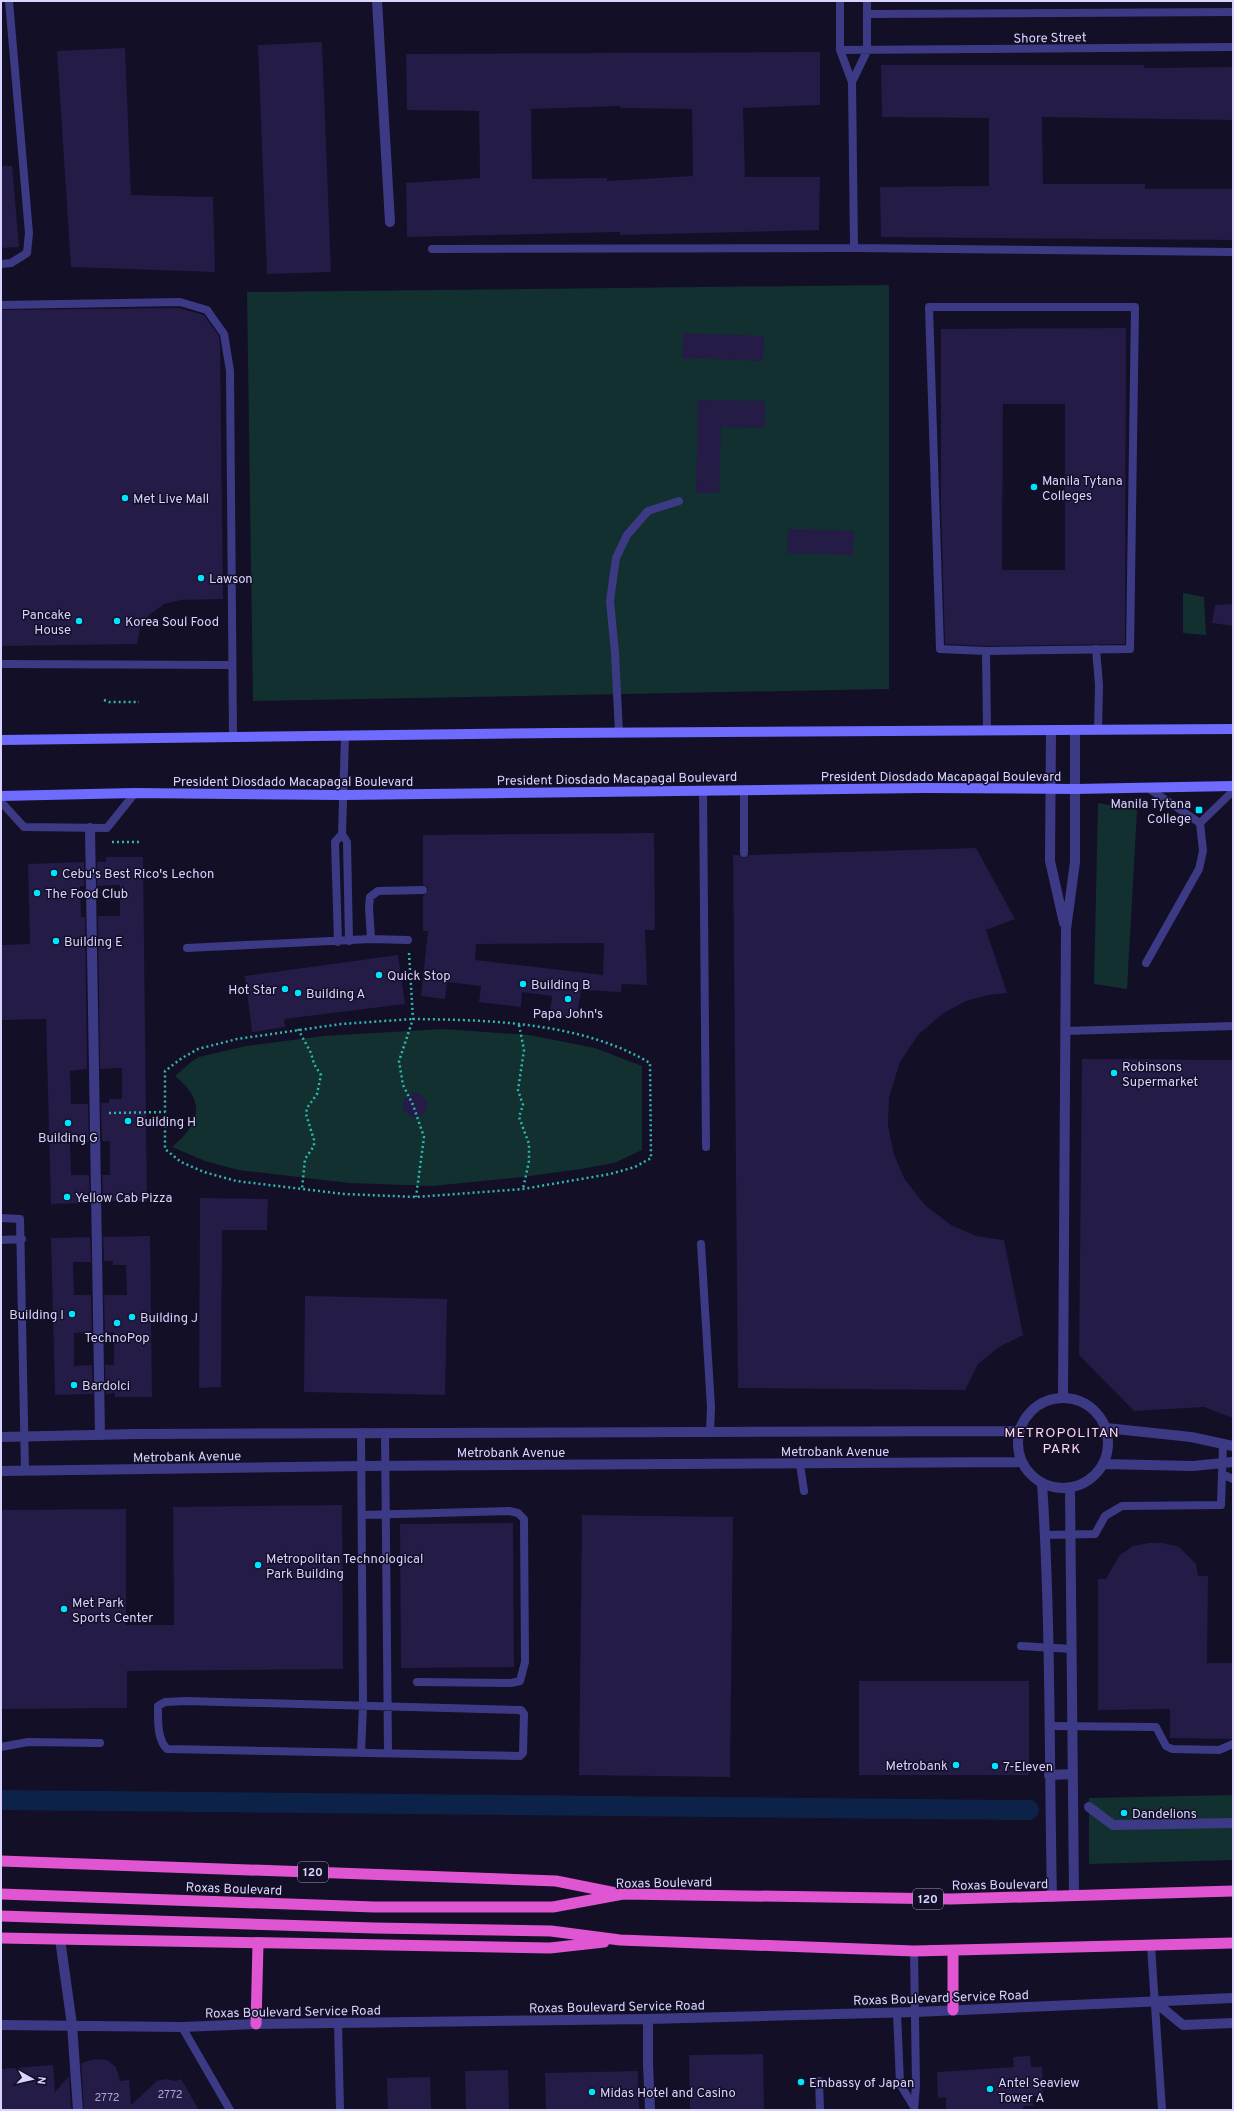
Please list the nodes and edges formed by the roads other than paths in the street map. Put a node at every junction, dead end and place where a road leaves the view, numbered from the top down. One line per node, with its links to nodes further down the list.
1 (9, 1): 15 (lane)
2 (377, 1): 11 (street)
3 (840, 1): 8 (lane)
4 (867, 1): 6 (lane)
5 (1233, 12): 6 (lane, Shore Street)
6 (867, 14): 9 (lane)
7 (1233, 47): 9 (lane, Shore Street)
8 (840, 50): 9 (lane, Shore Street); 10 (lane)
9 (867, 51): 10 (lane)
10 (852, 82): 12 (lane)
11 (390, 222)
12 (854, 248): 13 (lane); 14 (lane)
13 (432, 249)
14 (1233, 252)
15 (1, 264)
16 (1, 305): 21 (lane)
17 (679, 501): 27 (lane)
18 (1096, 649): 19 (lane); 19 (lane); 26 (lane)
19 (986, 651): 23 (lane)
20 (1, 664): 21 (lane)
21 (231, 665): 28 (lane)
22 (1233, 729): 26 (main road)
23 (987, 730): 24 (main road); 27 (main road)
24 (1051, 730): 25 (main road); 33 (street)
25 (1075, 730): 26 (main road); 34 (street)
26 (1098, 730)
27 (619, 733): 29 (main road)
28 (233, 737): 29 (main road); 30 (main road)
29 (345, 737): 39 (lane)
30 (1, 740)
31 (1233, 786): 32 (main road, President Diosdado Macapagal Boulevard)
32 (1148, 788): 34 (main road, President Diosdado Macapagal Boulevard); 42 (lane)
33 (1050, 789): 34 (main road, President Diosdado Macapagal Boulevard); 36 (main road, President Diosdado Macapagal Boulevard); 47 (street)
34 (1075, 789): 47 (street)
35 (703, 790): 36 (main road, President Diosdado Macapagal Boulevard); 39 (main road, President Diosdado Macapagal Boulevard); 56 (lane)
36 (744, 790): 45 (lane)
37 (1233, 791): 42 (lane)
38 (136, 793): 39 (main road, President Diosdado Macapagal Boulevard); 40 (main road, President Diosdado Macapagal Boulevard); 43 (lane)
39 (343, 794): 44 (lane)
40 (1, 796)
41 (1, 802): 43 (lane)
42 (1200, 823): 53 (lane)
43 (90, 828): 67 (street)
44 (342, 834): 50 (lane); 51 (lane)
45 (744, 853)
46 (423, 890): 48 (lane)
47 (1066, 929): 55 (street)
48 (371, 939): 49 (lane); 50 (lane)
49 (408, 940)
50 (349, 941): 51 (lane)
51 (338, 942): 52 (lane)
52 (187, 948)
53 (1146, 963)
54 (1233, 1026): 55 (lane)
55 (1065, 1031): 61 (street)
56 (706, 1147)
57 (1, 1218): 59 (lane)
58 (1, 1240): 59 (lane)
59 (22, 1240): 68 (lane)
60 (701, 1244): 65 (lane)
61 (1062, 1397): 62 (street); 66 (street)
62 (1106, 1428): 70 (street); 74 (street)
63 (361, 1432): 64 (street, Metrobank Avenue); 67 (street, Metrobank Avenue); 75 (lane)
64 (385, 1432): 65 (street, Metrobank Avenue); 76 (lane)
65 (710, 1432): 66 (street, Metrobank Avenue)
66 (1019, 1432): 71 (street)
67 (100, 1435): 68 (street, Metrobank Avenue)
68 (25, 1436): 69 (street, Metrobank Avenue); 78 (lane)
69 (1, 1437)
70 (1228, 1445): 72 (lane)
71 (1021, 1462): 73 (street, Metrobank Avenue); 81 (street)
72 (1228, 1463): 74 (street); 79 (lane)
73 (800, 1464): 76 (street, Metrobank Avenue); 83 (lane)
74 (1103, 1464): 82 (street)
75 (362, 1466): 76 (street, Metrobank Avenue); 78 (street, Metrobank Avenue); 85 (lane)
76 (386, 1466): 84 (lane)
77 (1, 1471): 78 (street, Metrobank Avenue)
78 (25, 1471)
79 (1222, 1474): 80 (lane); 87 (lane)
80 (1233, 1479)
81 (1042, 1484): 82 (street); 86 (street)
82 (1070, 1488): 87 (street)
83 (804, 1490)
84 (386, 1514): 85 (lane); 91 (lane); 93 (lane)
85 (362, 1515): 92 (lane)
86 (1045, 1534): 87 (lane); 89 (street)
87 (1070, 1535): 90 (street)
88 (1021, 1646): 89 (lane)
89 (1047, 1648): 90 (lane); 95 (street)
90 (1072, 1649): 94 (street)
91 (417, 1682)
92 (363, 1706): 93 (lane); 99 (lane); 99 (lane)
93 (388, 1706): 100 (lane); 100 (lane)
94 (1073, 1725): 95 (lane); 97 (lane); 101 (street)
95 (1051, 1726): 102 (street)
96 (100, 1743): 98 (lane)
97 (1233, 1744)
98 (1, 1747)
99 (361, 1753): 100 (lane)
100 (388, 1753)
101 (1073, 1774): 102 (street); 110 (street)
102 (1049, 1775): 109 (street)
103 (1089, 1807): 104 (street)
104 (1233, 1823)
105 (1, 1861): 108 (highway, 120)
106 (1233, 1891): 110 (highway, Roxas Boulevard / 120)
107 (1, 1894): 108 (highway, Roxas Boulevard / 120)
108 (623, 1894): 109 (highway, Roxas Boulevard / 120)
109 (1052, 1896): 110 (highway, Roxas Boulevard / 120)
110 (1074, 1896)
111 (1, 1916): 114 (highway)
112 (1, 1938): 113 (highway)
113 (60, 1939): 116 (highway); 130 (street)
114 (620, 1940): 116 (highway); 118 (highway)
115 (1233, 1943): 117 (highway)
116 (258, 1944): 128 (highway)
117 (1151, 1946): 119 (highway); 121 (lane)
118 (914, 1951): 119 (highway); 124 (lane)
119 (953, 1951): 122 (highway)
120 (1233, 1998): 121 (street, Roxas Boulevard Service Road)
121 (1155, 2002): 122 (street, Roxas Boulevard Service Road); 127 (street); 139 (lane)
122 (953, 2010): 124 (street, Roxas Boulevard Service Road)
123 (897, 2012): 124 (street, Roxas Boulevard Service Road); 125 (street, Roxas Boulevard Service Road); 133 (lane)
124 (915, 2012): 133 (lane)
125 (648, 2019): 126 (street, Roxas Boulevard Service Road); 137 (street)
126 (338, 2023): 128 (street, Roxas Boulevard Service Road); 136 (lane)
127 (1233, 2023)
128 (256, 2024): 131 (street, Roxas Boulevard Service Road)
129 (1, 2025): 130 (street, Roxas Boulevard Service Road)
130 (72, 2025): 131 (street, Roxas Boulevard Service Road); 134 (street)
131 (182, 2027): 135 (lane)
132 (819, 2081): 138 (lane)
133 (914, 2108)
134 (78, 2110)
135 (230, 2110)
136 (340, 2110)
137 (650, 2110)
138 (820, 2110)
139 (1162, 2110)

